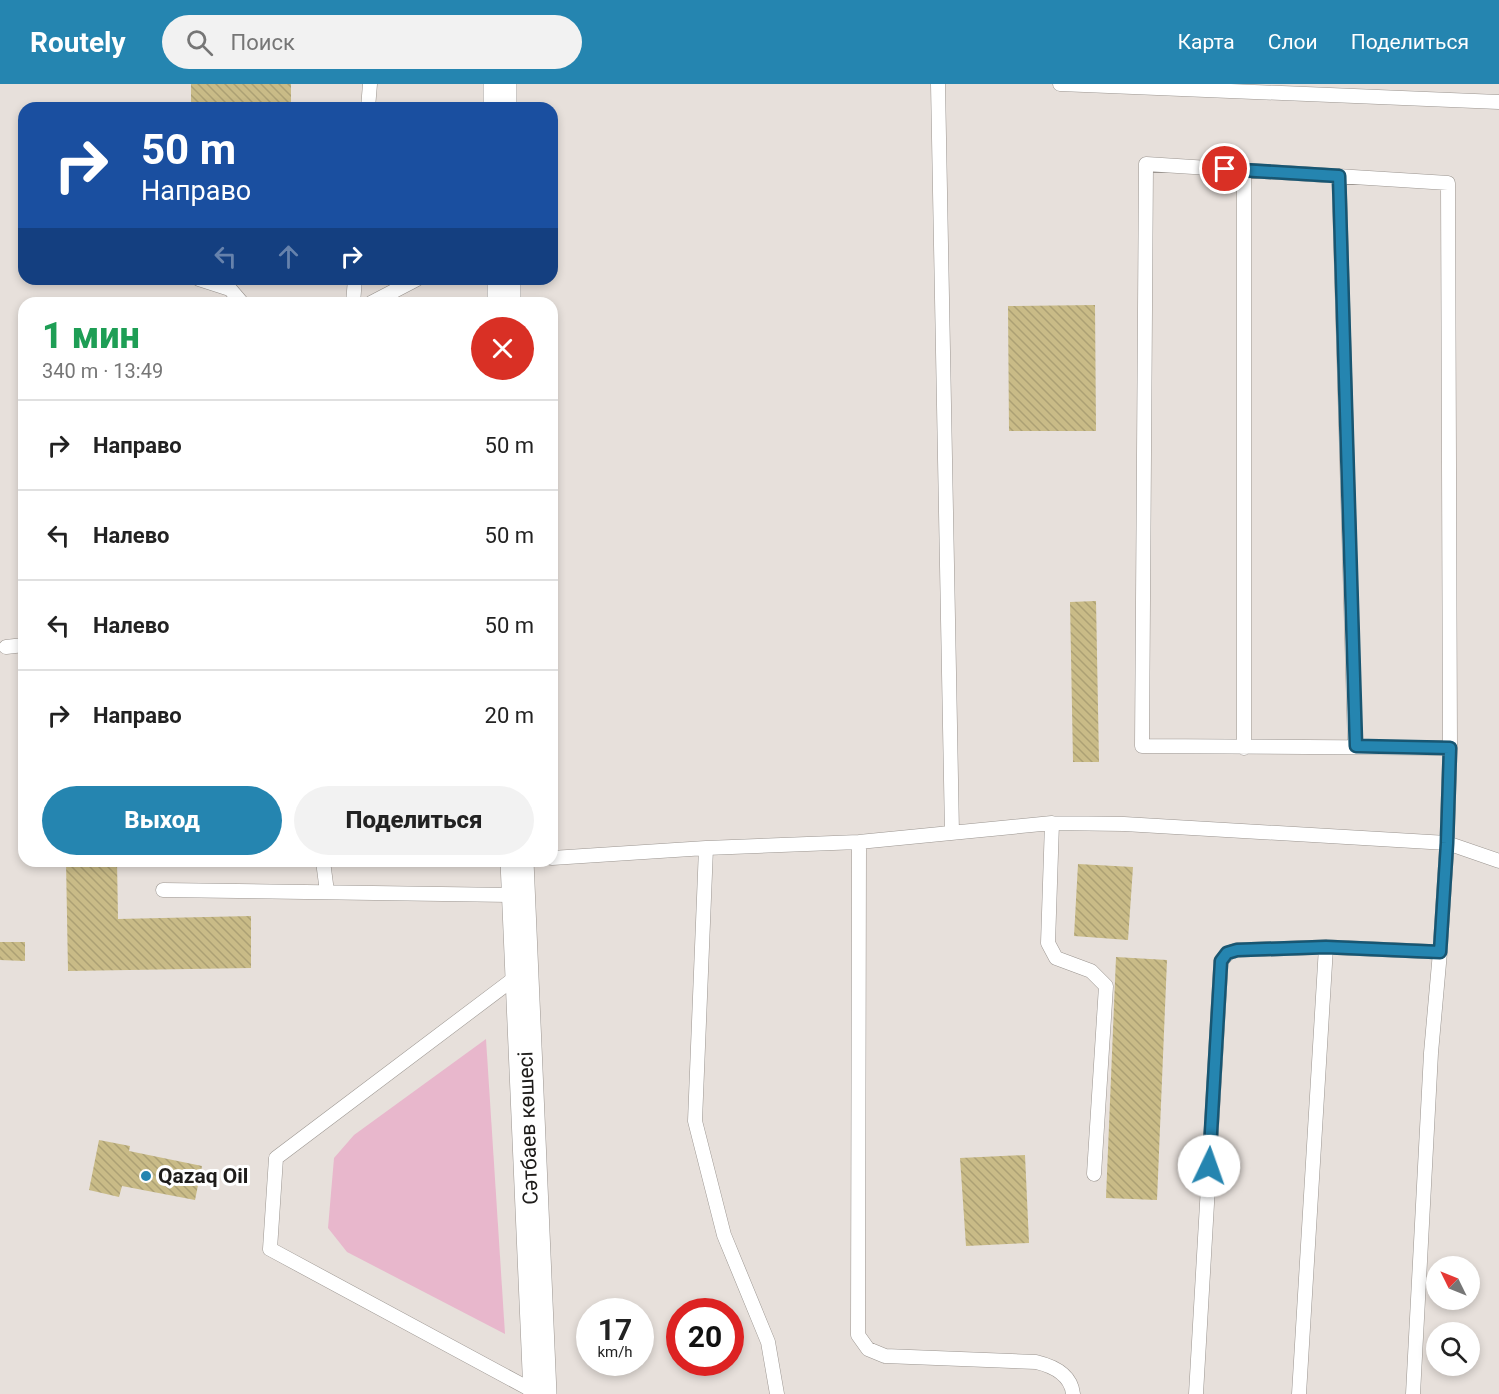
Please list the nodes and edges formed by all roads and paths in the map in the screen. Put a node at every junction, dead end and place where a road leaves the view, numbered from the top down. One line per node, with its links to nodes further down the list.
1 (370, 84): 5 (lane)
2 (500, 84): 6 (main road)
3 (938, 84): 20 (lane)
4 (1060, 84): 7 (lane)
5 (368, 102)
6 (500, 102)
7 (1499, 102)
8 (1244, 170): 9 (lane); 17 (lane); 17 (lane)
9 (1339, 176): 16 (lane); 18 (lane)
10 (218, 285): 12 (lane)
11 (406, 285): 13 (lane)
12 (237, 297)
13 (382, 297)
14 (18, 646): 15 (lane)
15 (6, 647)
16 (1356, 746): 17 (lane); 18 (lane)
17 (1244, 748)
18 (1450, 748): 22 (lane)
19 (1052, 823): 20 (lane); 22 (lane); 34 (lane)
20 (952, 833): 21 (lane)
21 (859, 842): 23 (lane); 37 (lane)
22 (1447, 843): 25 (lane); 32 (lane)
23 (706, 848): 24 (lane); 36 (lane)
24 (558, 858)
25 (1499, 861)
26 (324, 867): 29 (lane)
27 (517, 867): 30 (main road, Сәтбаев көшесі)
28 (163, 890): 29 (lane)
29 (327, 892): 30 (lane)
30 (518, 895): 33 (main road, Сәтбаев көшесі)
31 (1326, 947): 32 (lane); 38 (lane); 39 (lane)
32 (1440, 952): 40 (lane)
33 (522, 972): 35 (main road, Сәтбаев көшесі); 35 (lane)
34 (1094, 1174)
35 (539, 1394)
36 (777, 1394)
37 (1073, 1394)
38 (1196, 1394)
39 (1299, 1394)
40 (1413, 1394)

